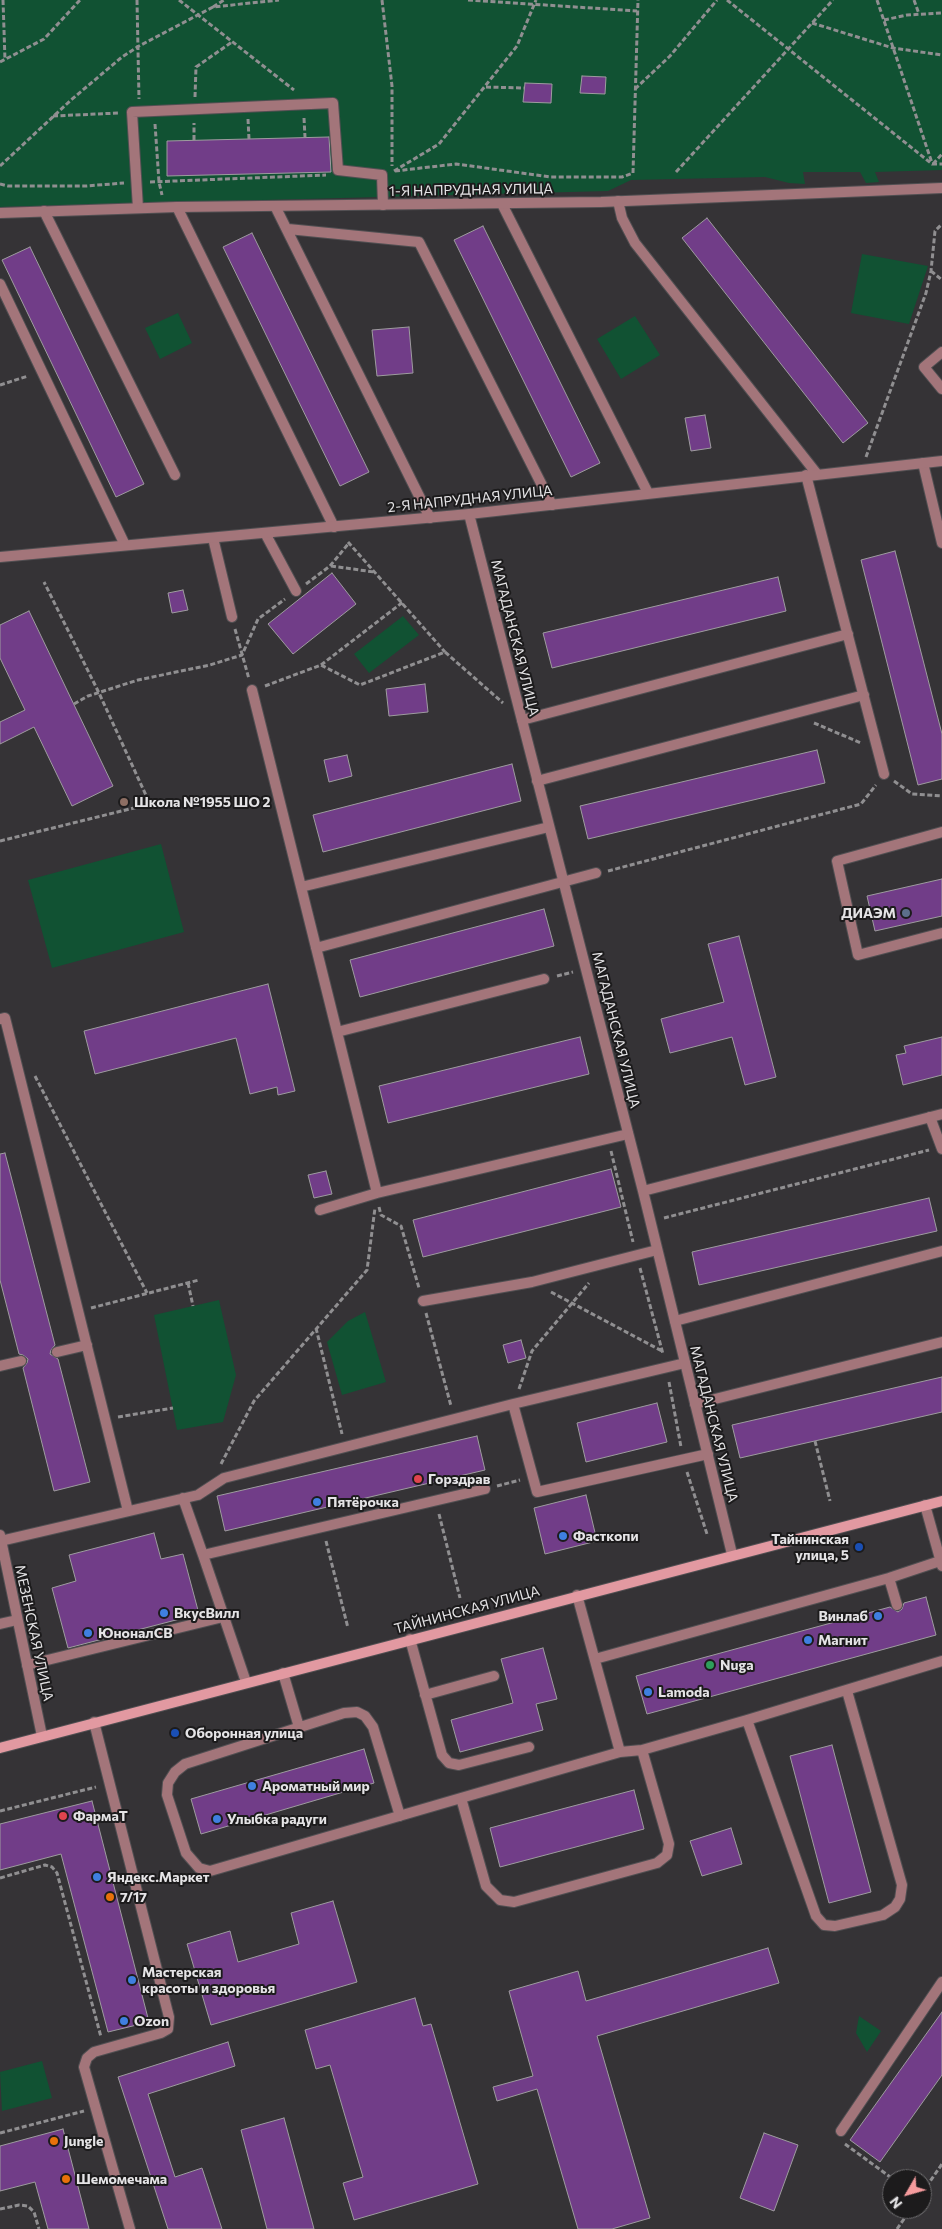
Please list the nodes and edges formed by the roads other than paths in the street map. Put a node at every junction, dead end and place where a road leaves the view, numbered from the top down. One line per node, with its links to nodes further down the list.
1 (942, 188): 2 (street, 1-Я НАПРУДНАЯ УЛИЦА)
2 (618, 201): 3 (street, 1-Я НАПРУДНАЯ УЛИЦА); 17 (street)
3 (502, 204): 4 (street, 1-Я НАПРУДНАЯ УЛИЦА); 18 (street)
4 (383, 205): 5 (street, 1-Я НАПРУДНАЯ УЛИЦА); 7 (street)
5 (275, 206): 6 (street, 1-Я НАПРУДНАЯ УЛИЦА); 10 (street)
6 (177, 207): 7 (street, 1-Я НАПРУДНАЯ УЛИЦА); 22 (street)
7 (138, 208): 8 (street, 1-Я НАПРУДНАЯ УЛИЦА)
8 (44, 211): 9 (street, 1-Я НАПРУДНАЯ УЛИЦА); 16 (street)
9 (0, 213)
10 (288, 229): 19 (street); 21 (street)
11 (0, 284): 26 (street)
12 (942, 352): 13 (street)
13 (942, 389)
14 (942, 461): 15 (street, 2-Я НАПРУДНАЯ УЛИЦА)
15 (923, 463): 17 (street, 2-Я НАПРУДНАЯ УЛИЦА); 25 (street)
16 (175, 475)
17 (812, 475): 18 (street, 2-Я НАПРУДНАЯ УЛИЦА); 30 (street)
18 (648, 494): 19 (street, 2-Я НАПРУДНАЯ УЛИЦА)
19 (552, 505): 20 (street, 2-Я НАПРУДНАЯ УЛИЦА)
20 (469, 514): 21 (street, 2-Я НАПРУДНАЯ УЛИЦА); 33 (street, МАГАДАНСКАЯ УЛИЦА)
21 (430, 518): 22 (street, 2-Я НАПРУДНАЯ УЛИЦА)
22 (334, 526): 23 (street, 2-Я НАПРУДНАЯ УЛИЦА)
23 (265, 533): 24 (street, 2-Я НАПРУДНАЯ УЛИЦА); 28 (street)
24 (214, 538): 26 (street, 2-Я НАПРУДНАЯ УЛИЦА); 29 (street)
25 (942, 544)
26 (125, 546): 27 (street, 2-Я НАПРУДНАЯ УЛИЦА)
27 (0, 557)
28 (296, 591)
29 (232, 617)
30 (848, 634): 32 (street); 33 (street)
31 (252, 690): 40 (street)
32 (864, 695): 34 (street); 35 (street)
33 (522, 720): 35 (street, МАГАДАНСКАЯ УЛИЦА)
34 (884, 774)
35 (538, 781): 36 (street, МАГАДАНСКАЯ УЛИЦА)
36 (549, 827): 39 (street, МАГАДАНСКАЯ УЛИЦА); 40 (street)
37 (942, 832): 41 (street)
38 (596, 874): 39 (street)
39 (564, 883): 42 (street); 48 (street, МАГАДАНСКАЯ УЛИЦА)
40 (301, 887): 42 (street)
41 (942, 933)
42 (316, 948): 45 (street)
43 (544, 979): 45 (street)
44 (0, 1019): 58 (street)
45 (337, 1032): 51 (street)
46 (942, 1114): 47 (street)
47 (930, 1117): 49 (street); 50 (street)
48 (628, 1134): 50 (street, МАГАДАНСКАЯ УЛИЦА); 51 (street)
49 (941, 1148)
50 (643, 1191): 53 (street, МАГАДАНСКАЯ УЛИЦА)
51 (377, 1193): 52 (street)
52 (320, 1210)
53 (657, 1250): 55 (street); 56 (street, МАГАДАНСКАЯ УЛИЦА)
54 (942, 1251): 56 (street)
55 (423, 1300)
56 (675, 1321): 61 (street, МАГАДАНСКАЯ УЛИЦА)
57 (942, 1342): 64 (street)
58 (87, 1345): 59 (street); 70 (street)
59 (57, 1352)
60 (21, 1361): 62 (street)
61 (685, 1363): 63 (street); 64 (street, МАГАДАНСКАЯ УЛИЦА)
62 (0, 1366)
63 (513, 1404): 65 (street); 67 (street)
64 (695, 1404): 65 (street, МАГАДАНСКАЯ УЛИЦА)
65 (708, 1454): 72 (street, МАГАДАНСКАЯ УЛИЦА)
66 (485, 1489): 73 (street)
67 (183, 1498): 70 (street); 73 (street)
68 (942, 1501): 69 (main road, ТАЙНИНСКАЯ УЛИЦА)
69 (925, 1505): 72 (main road, ТАЙНИНСКАЯ УЛИЦА); 74 (street)
70 (128, 1511): 71 (street)
71 (1, 1538): 79 (street, МЕЗЕНСКАЯ УЛИЦА)
72 (732, 1554): 76 (main road, ТАЙНИНСКАЯ УЛИЦА)
73 (203, 1555): 78 (street)
74 (941, 1564): 75 (street)
75 (889, 1578): 77 (street); 82 (street)
76 (577, 1595): 81 (main road, ТАЙНИНСКАЯ УЛИЦА); 82 (street)
77 (897, 1605)
78 (223, 1618): 84 (street); 87 (street)
79 (18, 1620): 80 (street); 84 (street, МЕЗЕНСКАЯ УЛИЦА)
80 (0, 1624)
81 (410, 1639): 85 (main road, ТАЙНИНСКАЯ УЛИЦА); 89 (street)
82 (595, 1659): 97 (street)
83 (942, 1661): 88 (street)
84 (27, 1665): 93 (street, МЕЗЕНСКАЯ УЛИЦА)
85 (283, 1672): 87 (main road, ТАЙНИНСКАЯ УЛИЦА); 92 (street)
86 (494, 1676): 89 (street)
87 (246, 1682): 91 (main road, ТАЙНИНСКАЯ УЛИЦА)
88 (847, 1691): 90 (street); 90 (street)
89 (425, 1695): 94 (street)
90 (747, 1720): 96 (street)
91 (94, 1722): 93 (main road, ТАЙНИНСКАЯ УЛИЦА); 102 (street)
92 (299, 1727): 99 (street); 99 (street)
93 (42, 1736): 95 (main road, ТАЙНИНСКАЯ УЛИЦА)
94 (529, 1747)
95 (0, 1748)
96 (642, 1750): 97 (street); 98 (street)
97 (620, 1752): 98 (street)
98 (461, 1798): 99 (street)
99 (400, 1816)
100 (942, 1982): 101 (street)
101 (840, 2131)
102 (130, 2229)

